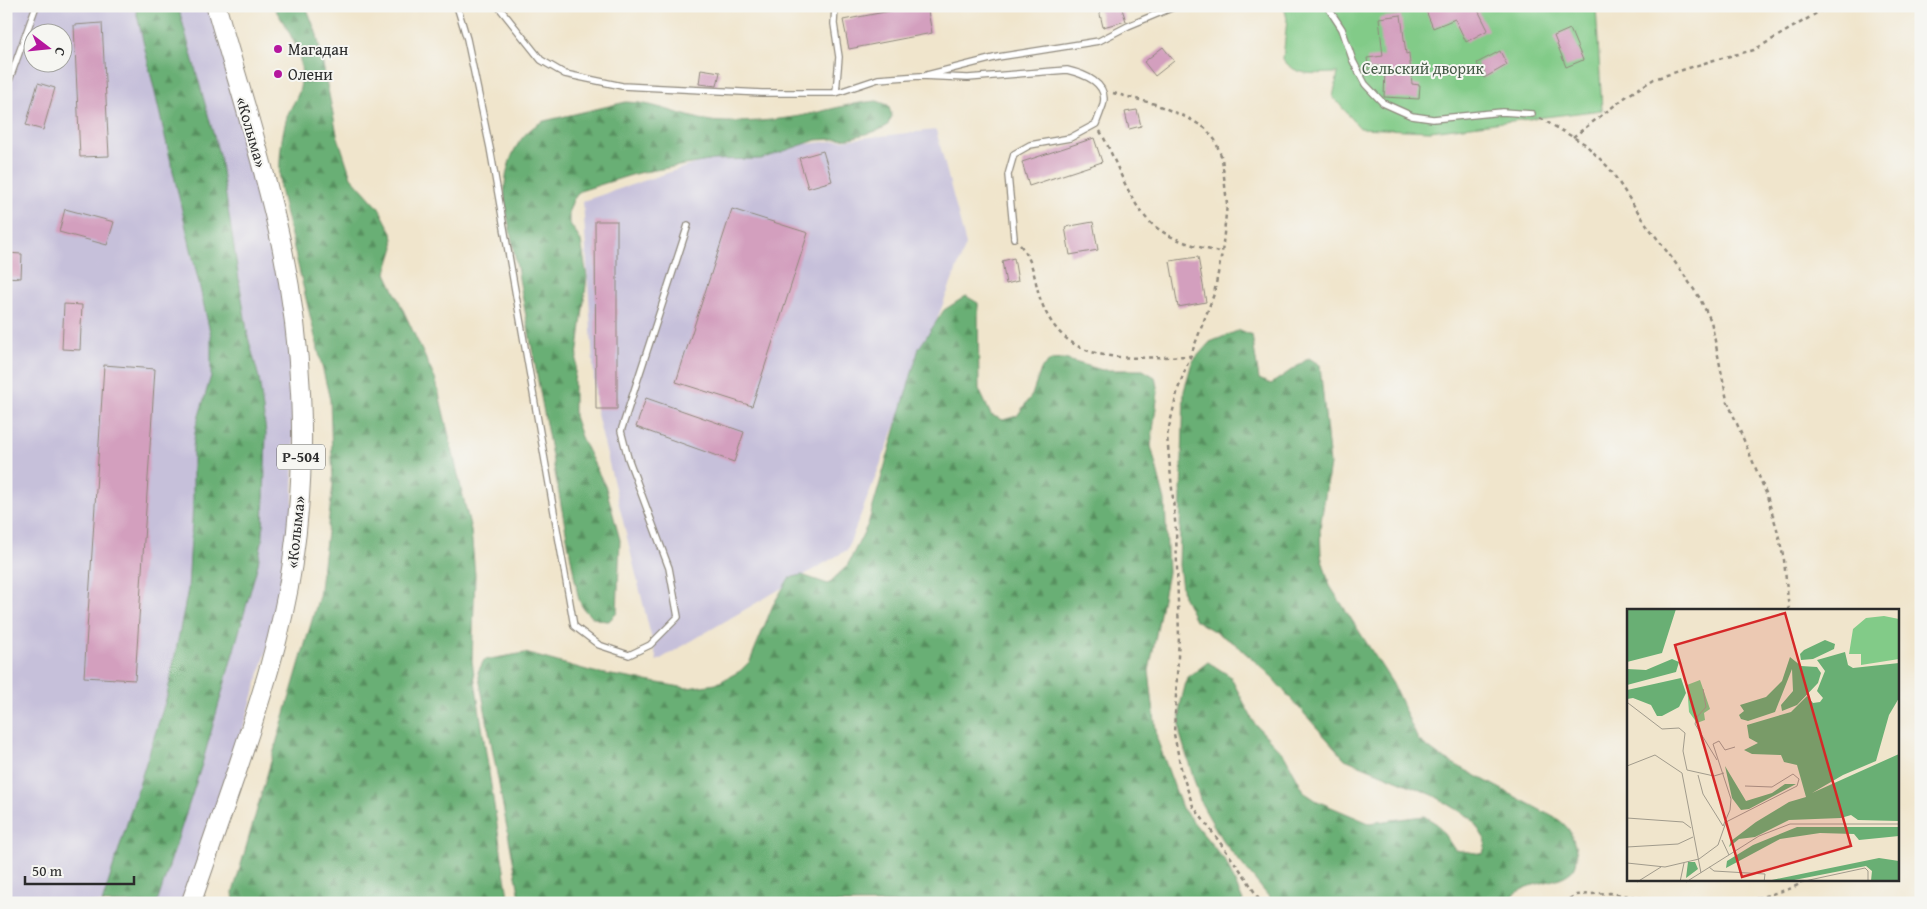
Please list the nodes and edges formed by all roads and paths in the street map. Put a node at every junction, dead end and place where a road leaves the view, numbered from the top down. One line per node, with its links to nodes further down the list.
1 (36, 6): 10 (lane)
2 (216, 6): 22 (highway, «Колыма» / Р-504)
3 (457, 6): 16 (lane)
4 (498, 6): 12 (lane)
5 (835, 6): 12 (lane)
6 (1176, 6): 9 (lane)
7 (1327, 6): 13 (lane)
8 (1829, 6): 15 (path)
9 (920, 76): 11 (lane); 12 (lane)
10 (6, 89)
11 (1104, 90): 14 (lane); 18 (path)
12 (836, 93)
13 (1532, 114): 15 (path)
14 (1096, 124): 17 (lane); 18 (path)
15 (1573, 136): 20 (path)
16 (688, 224)
17 (1014, 238): 19 (path)
18 (1222, 252): 19 (path)
19 (1191, 356): 23 (path)
20 (1789, 609)
21 (1803, 882): 26 (path)
22 (192, 903)
23 (1261, 903)
24 (1562, 903): 25 (path)
25 (1672, 903)
26 (1741, 903)

